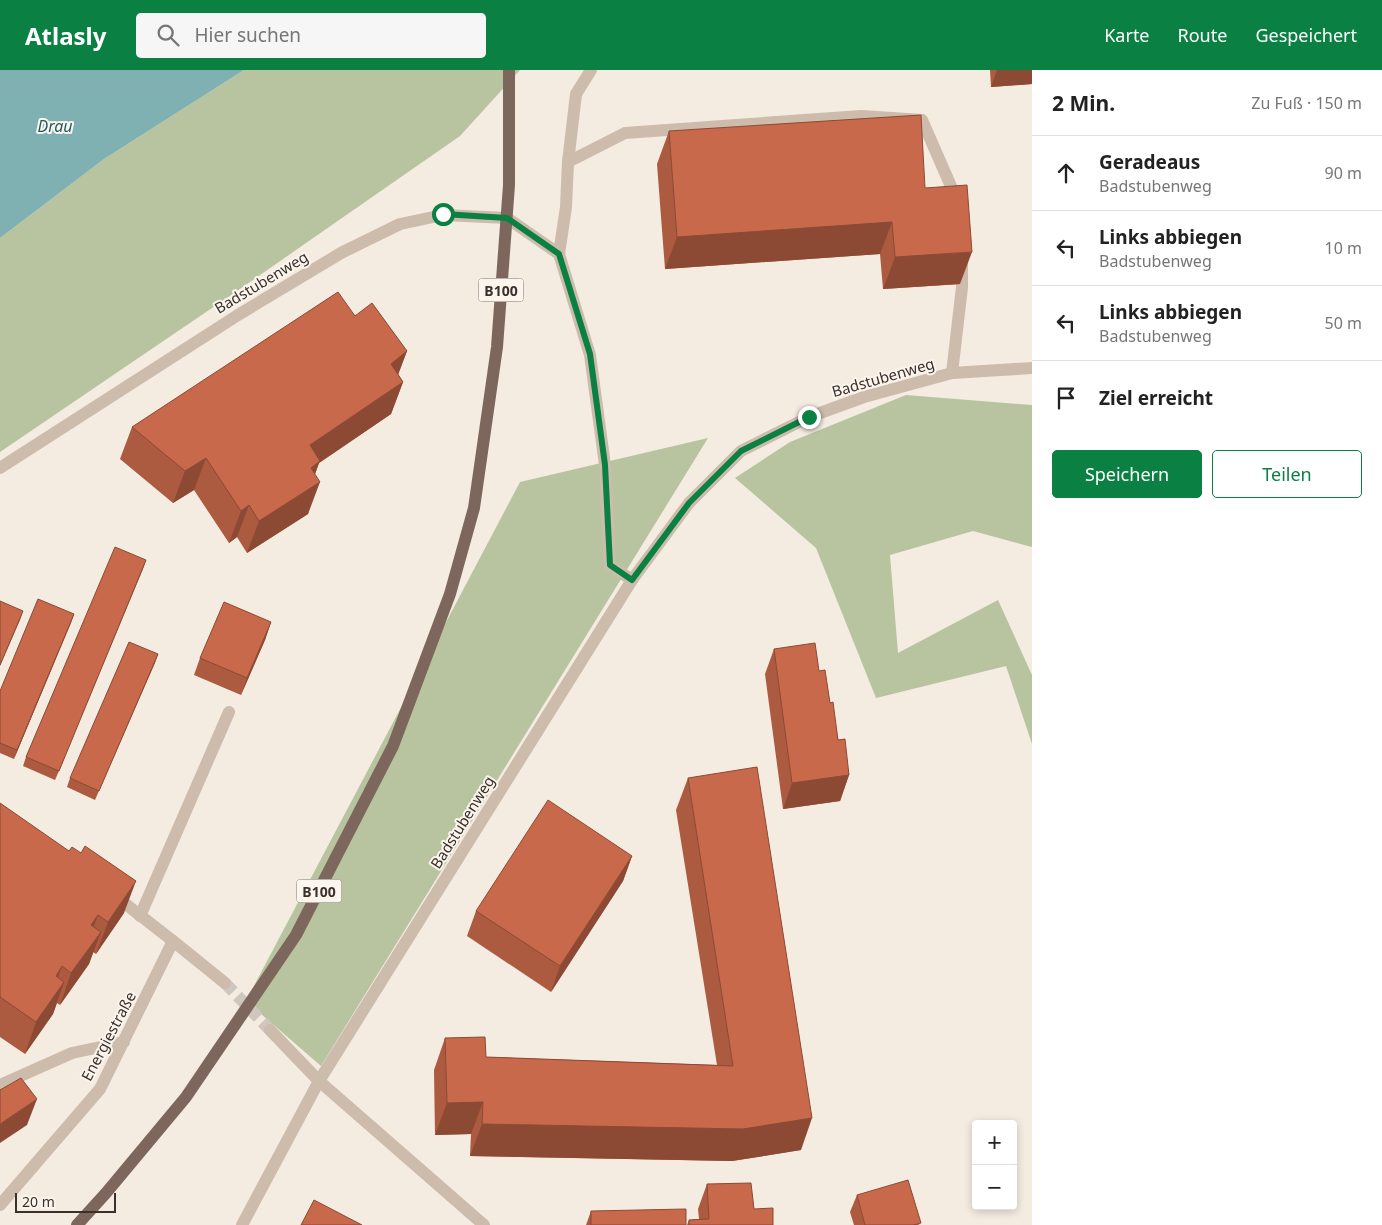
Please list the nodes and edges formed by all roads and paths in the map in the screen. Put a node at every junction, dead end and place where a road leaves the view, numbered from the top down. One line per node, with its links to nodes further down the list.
1 (509, 70): 21 (main road, B100)
2 (591, 70): 3 (street)
3 (568, 162): 4 (street); 6 (street)
4 (962, 210)
5 (962, 249): 8 (street)
6 (559, 254): 9 (street, Badstubenweg); 10 (street)
7 (1032, 368): 8 (street, Badstubenweg)
8 (952, 373): 10 (street, Badstubenweg)
9 (0, 468)
10 (632, 580): 18 (street, Badstubenweg)
11 (230, 712): 13 (street)
12 (102, 886): 13 (street)
13 (140, 916): 14 (street)
14 (173, 941): 15 (street); 17 (street, Energiestraße)
15 (225, 983)
16 (270, 1030): 18 (street)
17 (124, 1042): 19 (street); 20 (street, Energiestraße)
18 (319, 1082): 22 (street, Badstubenweg); 23 (street)
19 (0, 1084)
20 (0, 1205)
21 (77, 1225)
22 (242, 1225)
23 (484, 1225)

